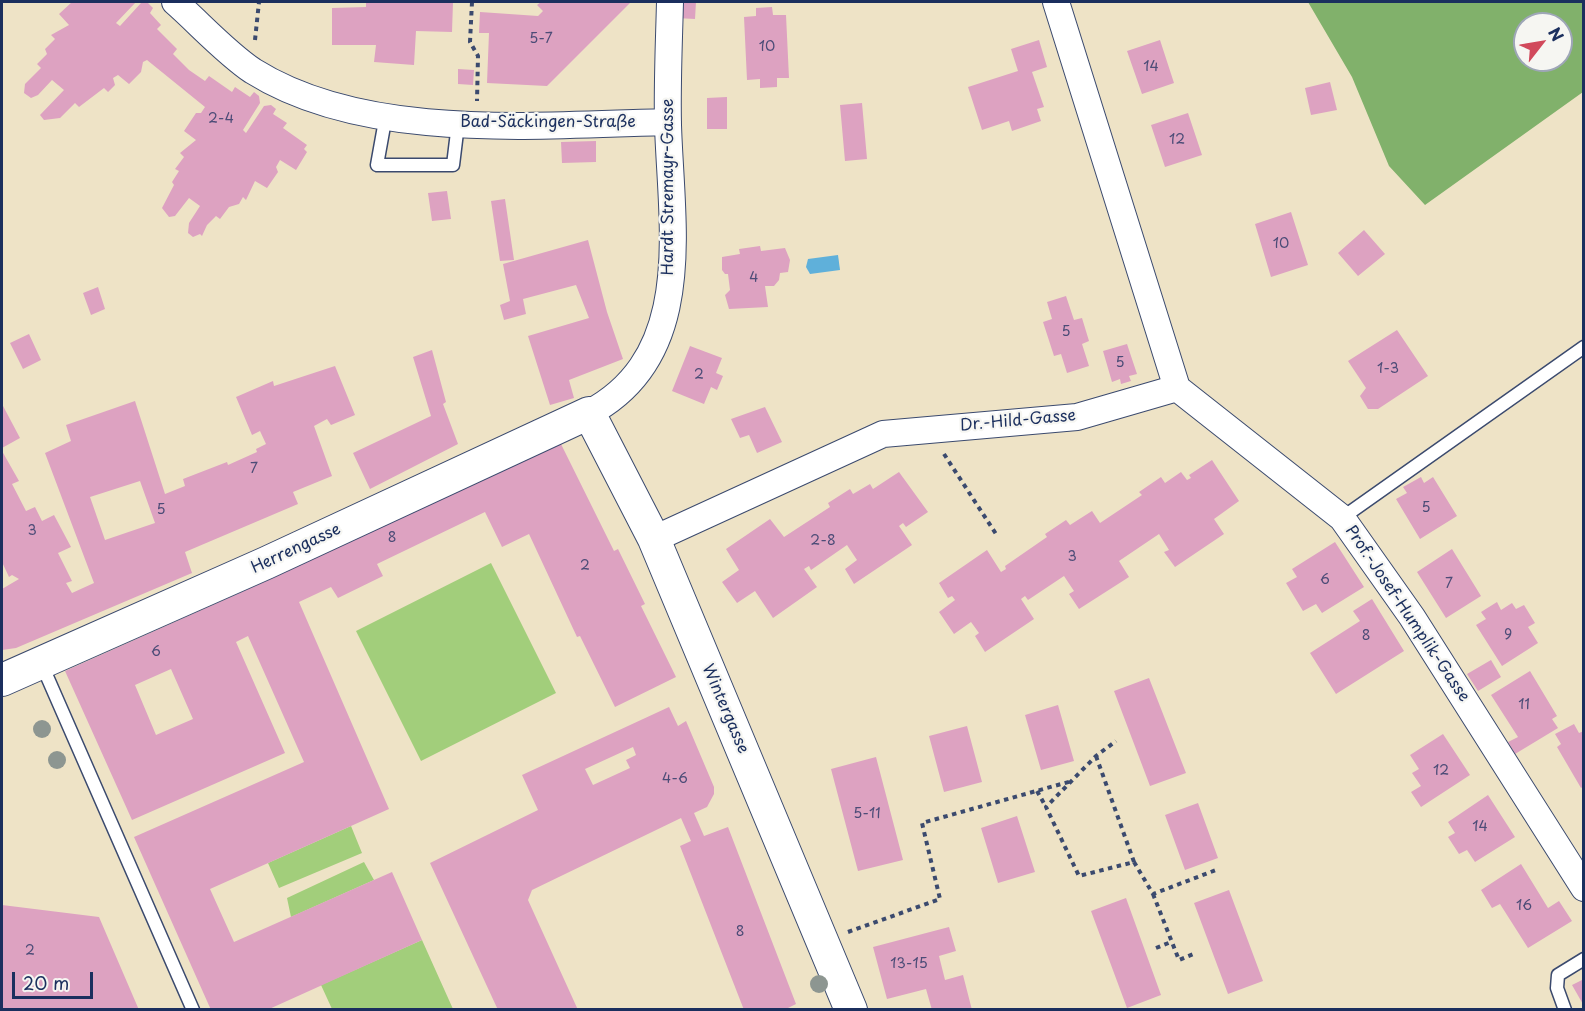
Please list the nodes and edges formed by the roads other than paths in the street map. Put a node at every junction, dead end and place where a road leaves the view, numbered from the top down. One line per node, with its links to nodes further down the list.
1 (175, 2): 4 (street, Bad-Säckingen-Straße)
2 (670, 2): 5 (street, Hardt Stremayr-Gasse)
3 (1056, 2): 8 (street)
4 (386, 115): 6 (street, Bad-Säckingen-Straße); 6 (lane)
5 (668, 122): 6 (street, Bad-Säckingen-Straße); 9 (street, Hardt Stremayr-Gasse)
6 (467, 126)
7 (1584, 347): 10 (lane)
8 (1177, 388): 10 (street, Prof.-Josef-Humplik-Gasse); 11 (street, Dr.-Hild-Gasse)
9 (588, 413): 11 (street, Wintergasse); 12 (street, Herrengasse)
10 (1342, 518): 14 (street, Prof.-Josef-Humplik-Gasse)
11 (654, 539): 17 (street, Wintergasse)
12 (41, 663): 13 (street, Herrengasse); 16 (lane)
13 (2, 680)
14 (1584, 888)
15 (1584, 959): 18 (lane)
16 (193, 1010)
17 (851, 1010)
18 (1565, 1010)

